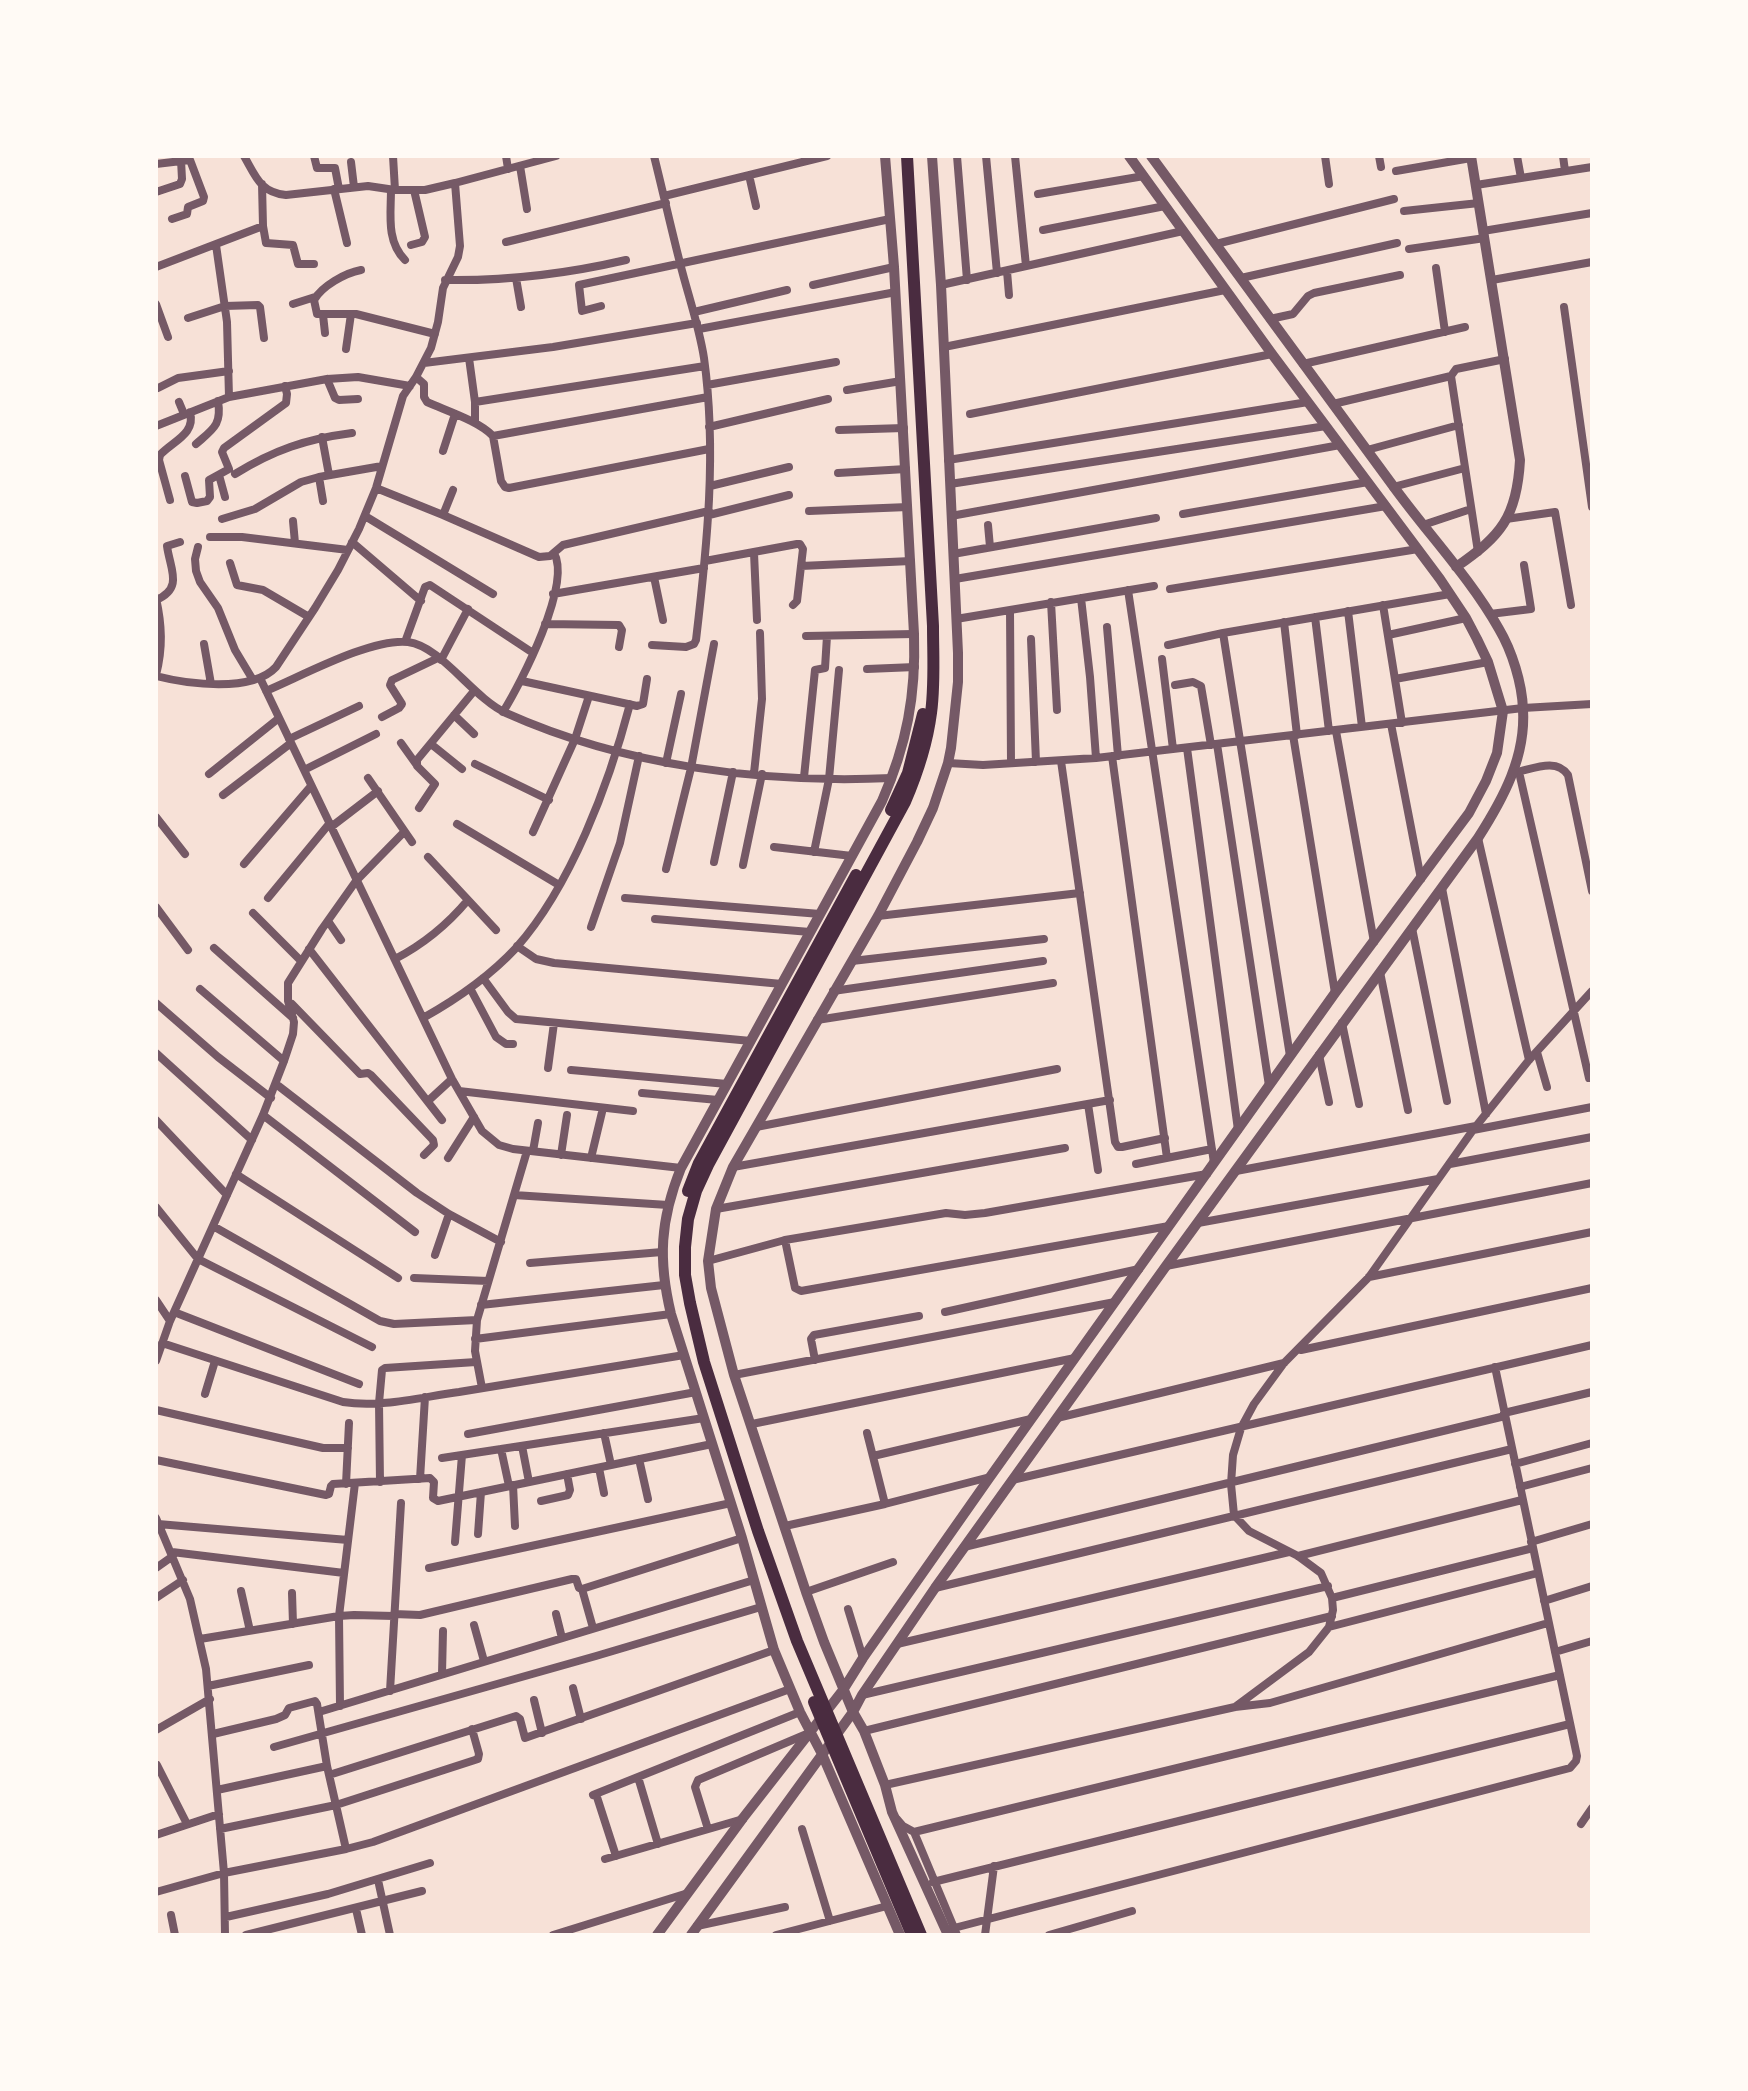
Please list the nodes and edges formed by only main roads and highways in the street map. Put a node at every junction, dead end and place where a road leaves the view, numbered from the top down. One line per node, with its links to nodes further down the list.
1 (898, 156): 3 (main road)
2 (907, 156): 4 (main road)
3 (912, 1935)
4 (921, 1935)

